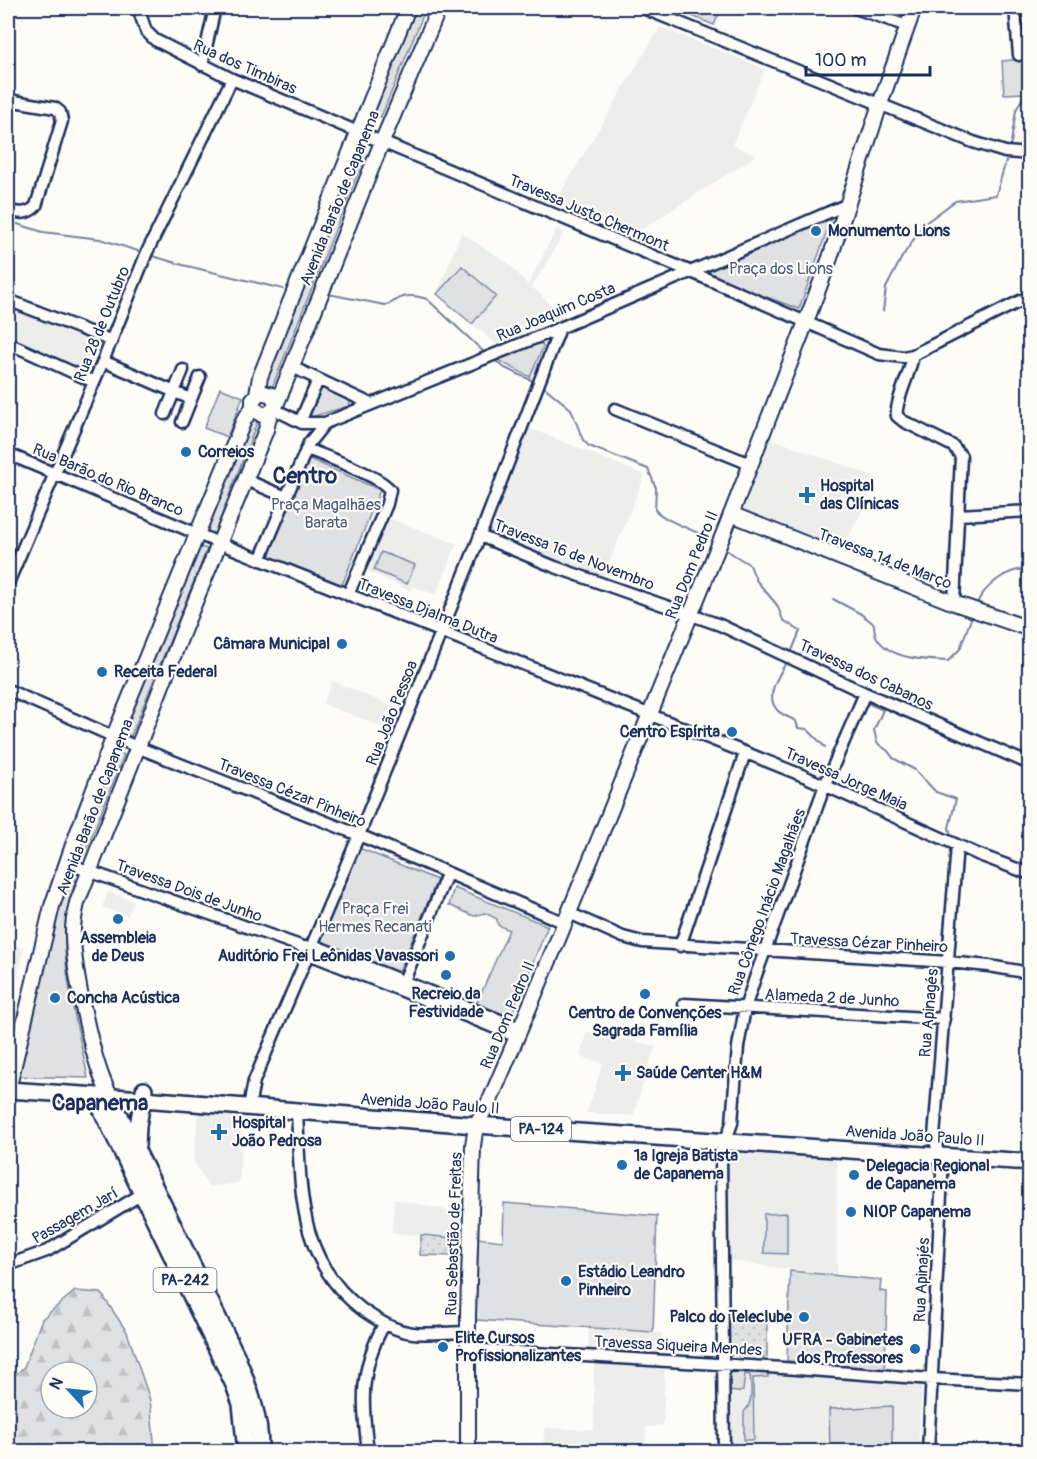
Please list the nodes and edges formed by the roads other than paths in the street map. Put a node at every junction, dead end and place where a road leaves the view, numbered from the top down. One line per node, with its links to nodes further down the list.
1 (138, 8): 11 (street, Rua dos Timbiras)
2 (215, 8): 11 (street)
3 (408, 8): 15 (street, Avenida Barão de Capanema)
4 (439, 8): 16 (street, Avenida Barão de Capanema)
5 (643, 8): 14 (street)
6 (855, 8): 9 (street)
7 (914, 8): 9 (street, Rua Dom Pedro II)
8 (1015, 8): 10 (street)
9 (907, 26): 14 (street, Rua Dom Pedro II)
10 (1018, 55)
11 (202, 65): 12 (street, Rua dos Timbiras)
12 (232, 79): 15 (street, Rua dos Timbiras); 25 (street, Rua 28 de Outubro)
13 (8, 100): 19 (street)
14 (880, 104): 17 (street); 18 (street, Rua Dom Pedro II)
15 (359, 133): 16 (street, Travessa Justo Chermont); 35 (street, Avenida Barão de Capanema)
16 (382, 142): 20 (street, Travessa Justo Chermont); 29 (street, Avenida Barão de Capanema)
17 (1029, 154)
18 (848, 204): 20 (street, Rua Joaquim Costa); 23 (street, Rua Dom Pedro II)
19 (8, 211)
20 (689, 271): 23 (street, Travessa Justo Chermont); 24 (street, Rua Joaquim Costa)
21 (1029, 296): 27 (street)
22 (8, 302): 25 (street)
23 (806, 323): 27 (street, Travessa Justo Chermont); 47 (street, Rua Dom Pedro II)
24 (560, 328): 37 (street, Rua Joaquim Costa); 55 (street, Rua João Pessoa)
25 (112, 341): 28 (street, Rua 28 de Outubro)
26 (8, 343): 33 (street)
27 (913, 355): 53 (street)
28 (103, 362): 33 (street, Rua 28 de Outubro); 34 (street)
29 (292, 367): 32 (street); 39 (street, Avenida Barão de Capanema)
30 (183, 370): 34 (street)
31 (200, 377): 36 (street)
32 (318, 380): 37 (street); 43 (street)
33 (94, 382): 48 (street, Rua 28 de Outubro)
34 (174, 392): 36 (street); 41 (street)
35 (257, 394): 38 (street); 39 (street)
36 (191, 399): 42 (street)
37 (370, 404): 44 (street, Rua Joaquim Costa)
38 (253, 407): 39 (street); 54 (street, Avenida Barão de Capanema)
39 (273, 408): 43 (street, Rua Joaquim Costa); 49 (street, Avenida Barão de Capanema)
40 (615, 409): 47 (street)
41 (165, 414)
42 (182, 422)
43 (301, 422): 44 (street, Rua Joaquim Costa); 45 (street)
44 (325, 423): 45 (street)
45 (308, 446): 50 (street); 59 (street)
46 (8, 454): 48 (street, Rua Barão do Rio Branco)
47 (750, 464): 52 (street, Rua Dom Pedro II)
48 (54, 473): 54 (street, Rua Barão do Rio Branco); 58 (street, Rua 28 de Outubro)
49 (246, 480): 50 (street); 56 (street, Avenida Barão de Capanema)
50 (286, 497): 57 (street)
51 (1029, 511): 53 (street)
52 (731, 514): 60 (street, Travessa 14 de Março); 61 (street, Rua Dom Pedro II)
53 (959, 515): 60 (street)
54 (196, 534): 56 (street, Travessa Djalma Dutra); 67 (street, Avenida Barão de Capanema)
55 (480, 536): 61 (street, Travessa 16 de Novembro); 63 (street, Rua João Pessoa)
56 (219, 543): 57 (street, Travessa Djalma Dutra); 68 (street, Avenida Barão de Capanema)
57 (261, 560): 59 (street, Travessa Djalma Dutra)
58 (8, 583)
59 (348, 595): 63 (street, Travessa Djalma Dutra)
60 (954, 603): 62 (street, Travessa 14 de Março)
61 (691, 614): 65 (street, Travessa dos Cabanos); 66 (street, Rua Dom Pedro II)
62 (1029, 629)
63 (441, 633): 66 (street, Travessa Djalma Dutra); 72 (street, Rua João Pessoa)
64 (8, 690): 67 (street, Travessa Cézar Pinheiro)
65 (865, 693): 70 (street, Travessa dos Cabanos); 71 (street, Rua Cônego Inácio Magalhães)
66 (649, 715): 69 (street, Travessa Jorge Maia); 78 (street, Rua Dom Pedro II)
67 (114, 736): 68 (street, Travessa Cézar Pinheiro); 74 (street, Avenida Barão de Capanema)
68 (137, 747): 72 (street, Travessa Cézar Pinheiro); 75 (street, Avenida Barão de Capanema)
69 (745, 753): 71 (street, Travessa Jorge Maia); 79 (street)
70 (1029, 764)
71 (825, 785): 73 (street, Travessa Jorge Maia); 81 (street, Rua Cônego Inácio Magalhães)
72 (359, 836): 76 (street, Travessa Cézar Pinheiro); 80 (street, Rua João Pessoa)
73 (957, 845): 77 (street, Travessa Jorge Maia); 82 (street, Rua Apinagés)
74 (66, 863): 75 (street, Travessa Dois de Junho); 89 (street, Avenida Barão de Capanema)
75 (89, 871): 80 (street, Travessa Dois de Junho); 90 (street, Avenida Barão de Capanema)
76 (447, 874): 78 (street, Travessa Cézar Pinheiro); 84 (street)
77 (1029, 874)
78 (567, 918): 79 (street, Travessa Cézar Pinheiro); 88 (street, Rua Dom Pedro II)
79 (680, 946): 81 (street, Travessa Cézar Pinheiro)
80 (308, 949): 84 (street, Travessa Dois de Junho); 92 (street, Rua João Pessoa)
81 (763, 952): 82 (street, Travessa Cézar Pinheiro); 86 (street, Rua Cônego Inácio Magalhães)
82 (948, 962): 83 (street, Travessa Cézar Pinheiro); 87 (street, Rua Apinagés)
83 (1029, 973)
84 (402, 985): 88 (street, Travessa Dois de Junho)
85 (684, 1004): 86 (street, Alameda 2 de Junho)
86 (745, 1008): 87 (street, Alameda 2 de Junho); 95 (street, Rua Cônego Inácio Magalhães)
87 (944, 1018): 97 (street, Rua Apinagés)
88 (518, 1033): 94 (street, Rua Dom Pedro II)
89 (8, 1086): 90 (main road, Avenida João Paulo II / PA-124)
90 (107, 1092): 91 (main road, Avenida João Paulo II / PA-124); 96 (main road, Avenida Barão de Capanema / PA-242); 99 (main road, Avenida Barão de Capanema / PA-242)
91 (144, 1094): 92 (main road, Avenida João Paulo II / PA-124); 96 (main road)
92 (250, 1103): 93 (main road, Avenida João Paulo II / PA-124); 94 (main road, Avenida João Paulo II / PA-124)
93 (297, 1112): 94 (main road, Avenida João Paulo II / PA-124); 101 (street)
94 (479, 1120): 95 (main road, Avenida João Paulo II / PA-124); 102 (street, Rua Sebastião de Freitas)
95 (726, 1137): 97 (main road, Avenida João Paulo II / PA-124); 104 (street, Rua Cônego Inácio Magalhães)
96 (137, 1149): 99 (main road, Avenida Barão de Capanema / PA-242)
97 (937, 1152): 98 (main road, Avenida João Paulo II / PA-124); 105 (street, Rua Apinajés)
98 (1029, 1157)
99 (149, 1190): 100 (street, Passagem Jarí); 107 (main road, Avenida Barão de Capanema / PA-242)
100 (8, 1265)
101 (384, 1324): 102 (street); 110 (street)
102 (468, 1332): 103 (street, Rua Sebastião de Freitas)
103 (468, 1349): 104 (street, Travessa Siqueira Mendes); 111 (street, Rua Sebastião de Freitas)
104 (724, 1364): 105 (street, Travessa Siqueira Mendes); 112 (street, Rua Cônego Inácio Magalhães)
105 (932, 1379): 106 (street, Travessa Siqueira Mendes); 113 (street, Rua Apinajés)
106 (1029, 1384)
107 (247, 1402): 108 (main road, Avenida Barão de Capanema / PA-242); 109 (main road, Avenida Barão de Capanema / PA-242)
108 (246, 1452)
109 (260, 1452)
110 (368, 1452)
111 (468, 1452)
112 (724, 1452)
113 (928, 1452)

